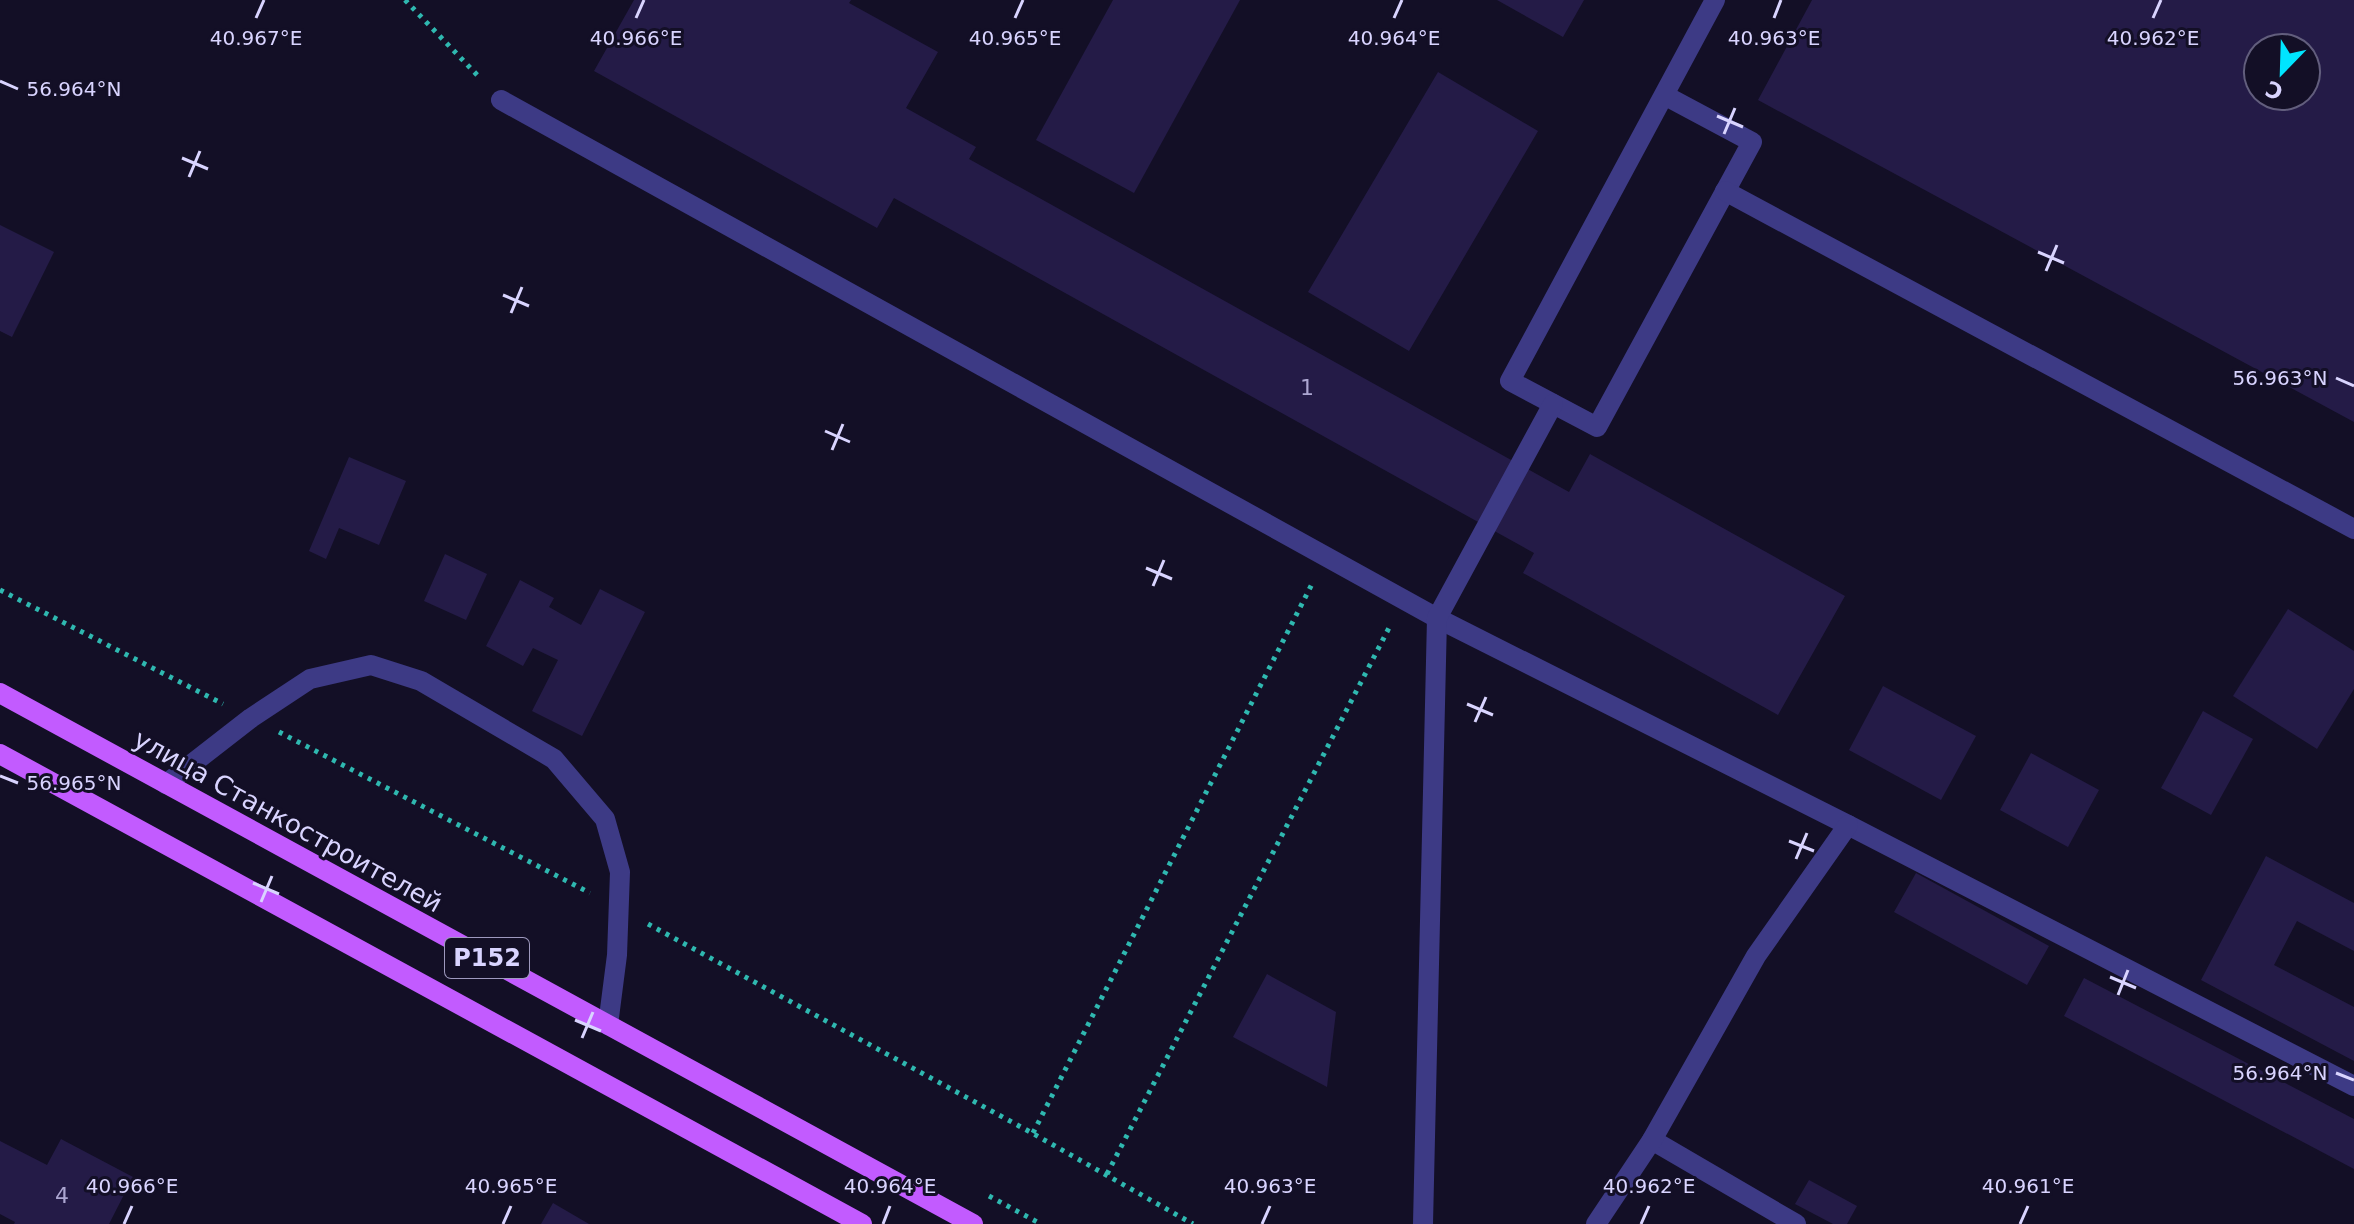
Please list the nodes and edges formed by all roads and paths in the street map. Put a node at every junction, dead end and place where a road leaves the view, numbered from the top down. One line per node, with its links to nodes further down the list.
1 (405, 0): 4 (path)
2 (1715, 0): 3 (lane)
3 (1664, 95): 5 (lane); 6 (lane)
4 (501, 100): 8 (lane)
5 (1725, 191): 6 (lane); 7 (lane)
6 (1553, 404): 10 (lane)
7 (2354, 529)
8 (1326, 556): 9 (lane); 17 (path)
9 (1404, 599): 10 (lane); 19 (path)
10 (1437, 618): 14 (lane); 22 (lane)
11 (0, 693): 13 (main road, улица Станкостроителей / Р152)
12 (0, 754): 20 (main road, Р152)
13 (166, 784): 15 (main road, улица Станкостроителей / Р152); 15 (lane)
14 (1848, 825): 16 (lane); 18 (lane)
15 (608, 1025): 21 (main road, улица Станкостроителей / Р152)
16 (2354, 1086)
17 (1032, 1133)
18 (1652, 1140): 23 (lane); 24 (lane)
19 (1107, 1174)
20 (862, 1224)
21 (973, 1224)
22 (1423, 1224)
23 (1596, 1224)
24 (1796, 1224)

